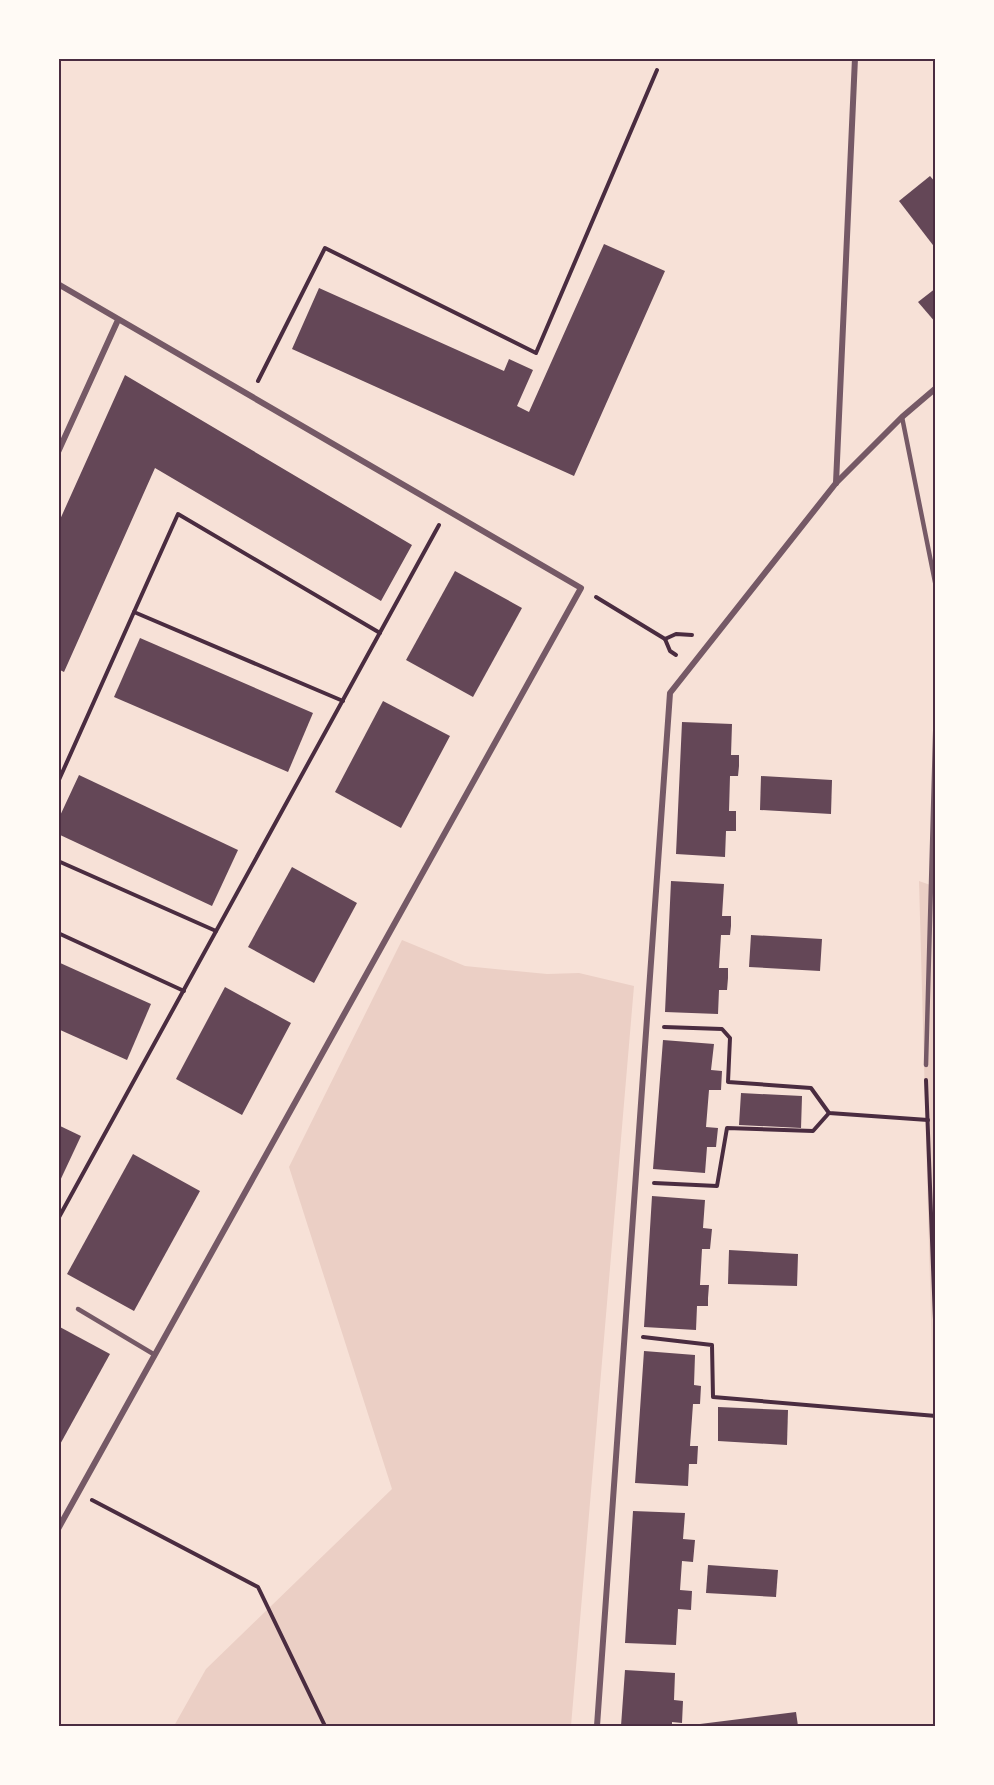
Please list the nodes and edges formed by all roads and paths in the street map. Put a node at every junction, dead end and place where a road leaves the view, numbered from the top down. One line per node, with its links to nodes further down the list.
1 (855, 58): 9 (street)
2 (657, 70): 6 (path)
3 (58, 284): 4 (street)
4 (117, 320): 6 (street); 8 (street)
5 (936, 388): 7 (street)
6 (250, 396): 10 (street)
7 (902, 417): 9 (street); 11 (lane)
8 (58, 452)
9 (836, 483): 15 (street)
10 (447, 510): 12 (street); 14 (path)
11 (936, 587)
12 (581, 588): 15 (path); 32 (street)
13 (134, 612): 14 (path); 16 (path); 18 (path)
14 (380, 633): 16 (path)
15 (709, 642): 23 (street)
16 (343, 701): 20 (path)
17 (936, 703): 24 (lane)
18 (58, 782)
19 (58, 861): 20 (path)
20 (216, 931): 22 (path)
21 (58, 933): 22 (path)
22 (184, 991): 28 (path)
23 (646, 1026): 25 (path); 27 (street)
24 (926, 1065): 26 (path)
25 (829, 1113): 26 (path); 27 (path)
26 (927, 1120): 31 (path)
27 (635, 1182): 30 (street)
28 (58, 1219)
29 (78, 1309): 32 (lane)
30 (625, 1335): 33 (path); 37 (street)
31 (936, 1346)
32 (155, 1355): 34 (street)
33 (936, 1416)
34 (78, 1493): 35 (street); 36 (path)
35 (58, 1529)
36 (325, 1726)
37 (597, 1726)

